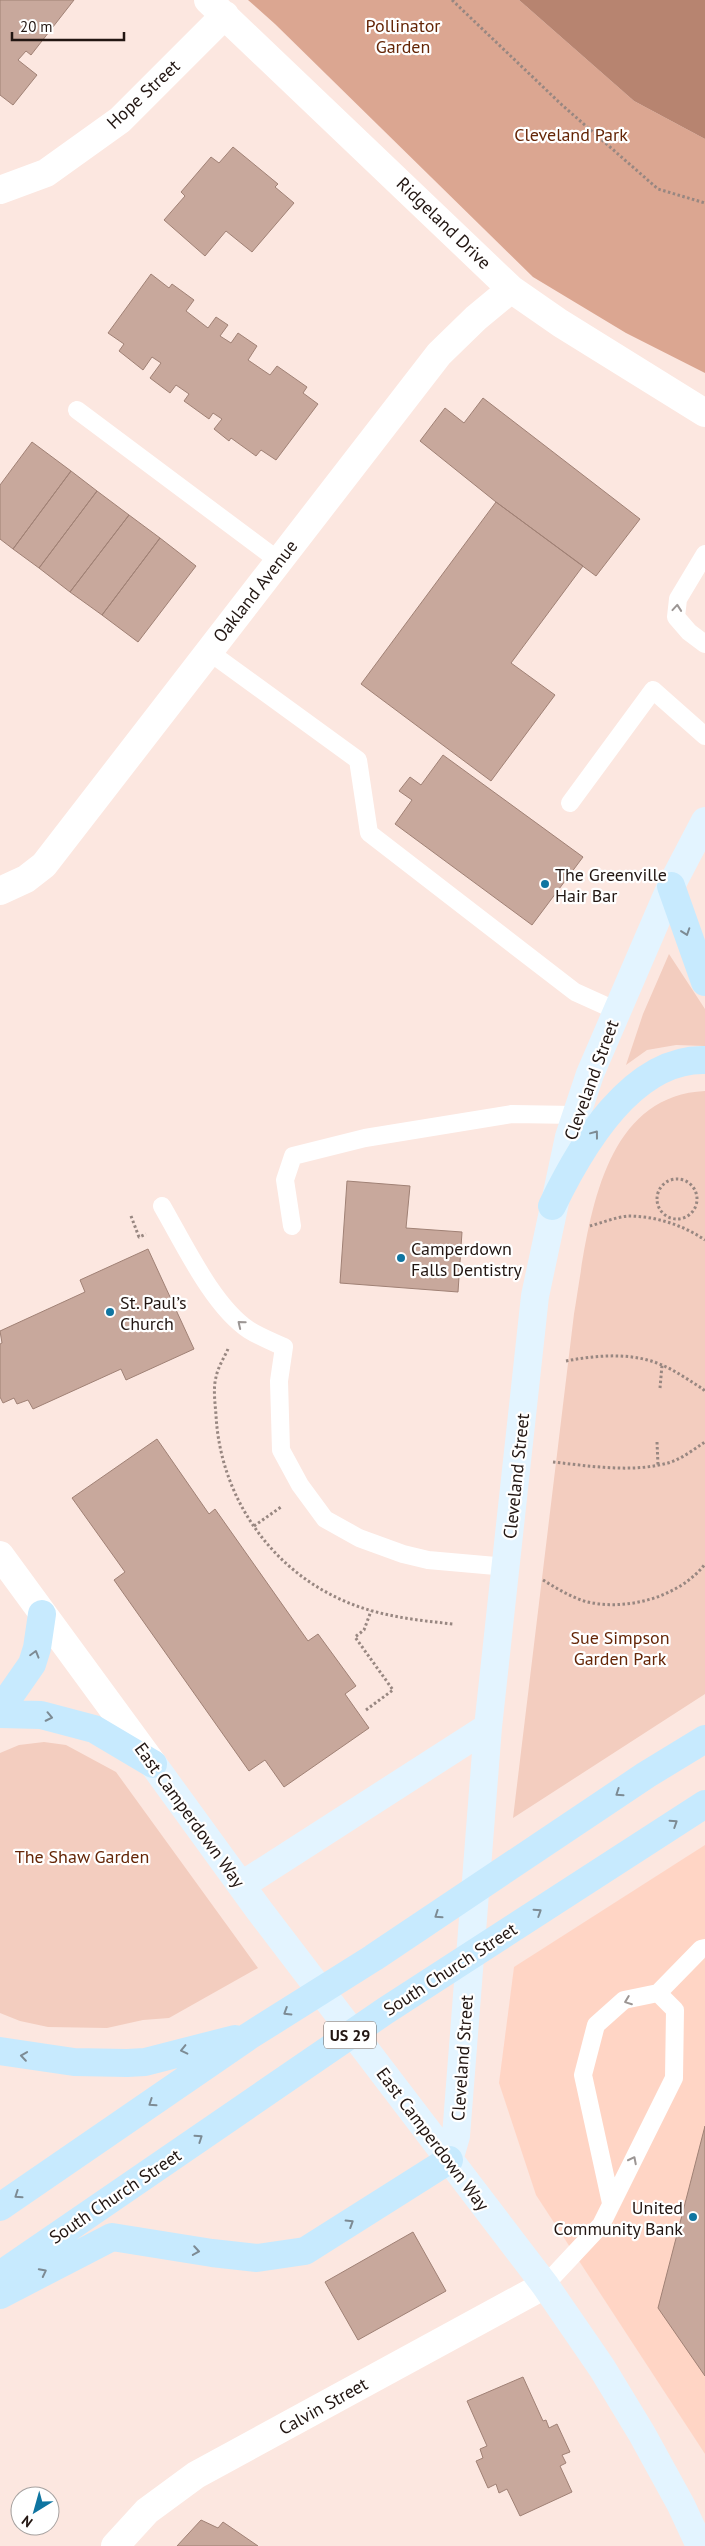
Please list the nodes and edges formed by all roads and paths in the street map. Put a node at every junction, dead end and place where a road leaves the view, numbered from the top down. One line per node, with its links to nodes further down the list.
1 (452, 0): 4 (path)
2 (216, 7): 3 (street, Hope Street); 5 (street, Ridgeland Drive)
3 (0, 190)
4 (705, 203)
5 (511, 289): 7 (street, Ridgeland Drive); 9 (street, Oakland Avenue)
6 (78, 410): 9 (lane)
7 (705, 414)
8 (705, 554): 10 (lane, one-way to 8)
9 (279, 562): 11 (street, Oakland Avenue)
10 (705, 644)
11 (208, 651): 16 (street, Oakland Avenue); 18 (lane)
12 (705, 736): 13 (lane)
13 (570, 802)
14 (705, 821): 15 (street, Cleveland Street)
15 (671, 886): 17 (main road, one-way to 17); 18 (street, Cleveland Street)
16 (0, 891)
17 (705, 982)
18 (617, 1011): 20 (street, Cleveland Street)
19 (705, 1060): 22 (main road, one-way to 19)
20 (576, 1115): 22 (street, Cleveland Street); 26 (lane)
21 (162, 1206): 42 (lane, one-way to 21)
22 (552, 1206): 42 (street, Cleveland Street)
23 (131, 1216): 28 (path)
24 (674, 1218): 24 (path); 25 (path)
25 (672, 1223): 27 (path); 29 (path)
26 (292, 1226)
27 (590, 1226)
28 (137, 1231)
29 (705, 1240)
30 (566, 1361): 31 (path)
31 (662, 1365): 32 (path); 33 (path)
32 (660, 1388)
33 (705, 1392)
34 (657, 1442): 37 (path)
35 (705, 1442): 37 (path)
36 (553, 1462): 37 (path)
37 (658, 1465)
38 (286, 1504): 39 (path)
39 (254, 1526)
40 (0, 1554): 45 (street, East Camperdown Way)
41 (705, 1564): 43 (path)
42 (507, 1567): 50 (street, Cleveland Street)
43 (543, 1580)
44 (371, 1612): 47 (path)
45 (42, 1614): 46 (main road, one-way to 45); 52 (street, East Camperdown Way)
46 (0, 1710)
47 (366, 1710)
48 (0, 1714): 52 (main road, one-way to 52)
49 (705, 1724): 53 (main road)
50 (488, 1727): 55 (street); 60 (street, Cleveland Street)
51 (705, 1739): 53 (main road)
52 (153, 1764): 55 (street, East Camperdown Way)
53 (646, 1775): 58 (main road, one-way to 58)
54 (705, 1804): 63 (main road, South Church Street / US 29, one-way to 54)
55 (242, 1885): 60 (street, East Camperdown Way)
56 (705, 1948): 57 (lane)
57 (658, 1993): 61 (lane, one-way to 57); 61 (lane, one-way to 61)
58 (249, 2036): 59 (main road, one-way to 59); 62 (main road, one-way to 62)
59 (0, 2051)
60 (449, 2160): 64 (street, East Camperdown Way); 65 (main road, one-way to 60)
61 (611, 2203): 64 (lane)
62 (0, 2207)
63 (0, 2275)
64 (545, 2285): 66 (street, Calvin Street); 67 (street, East Camperdown Way)
65 (0, 2295)
66 (114, 2546)
67 (700, 2546)

